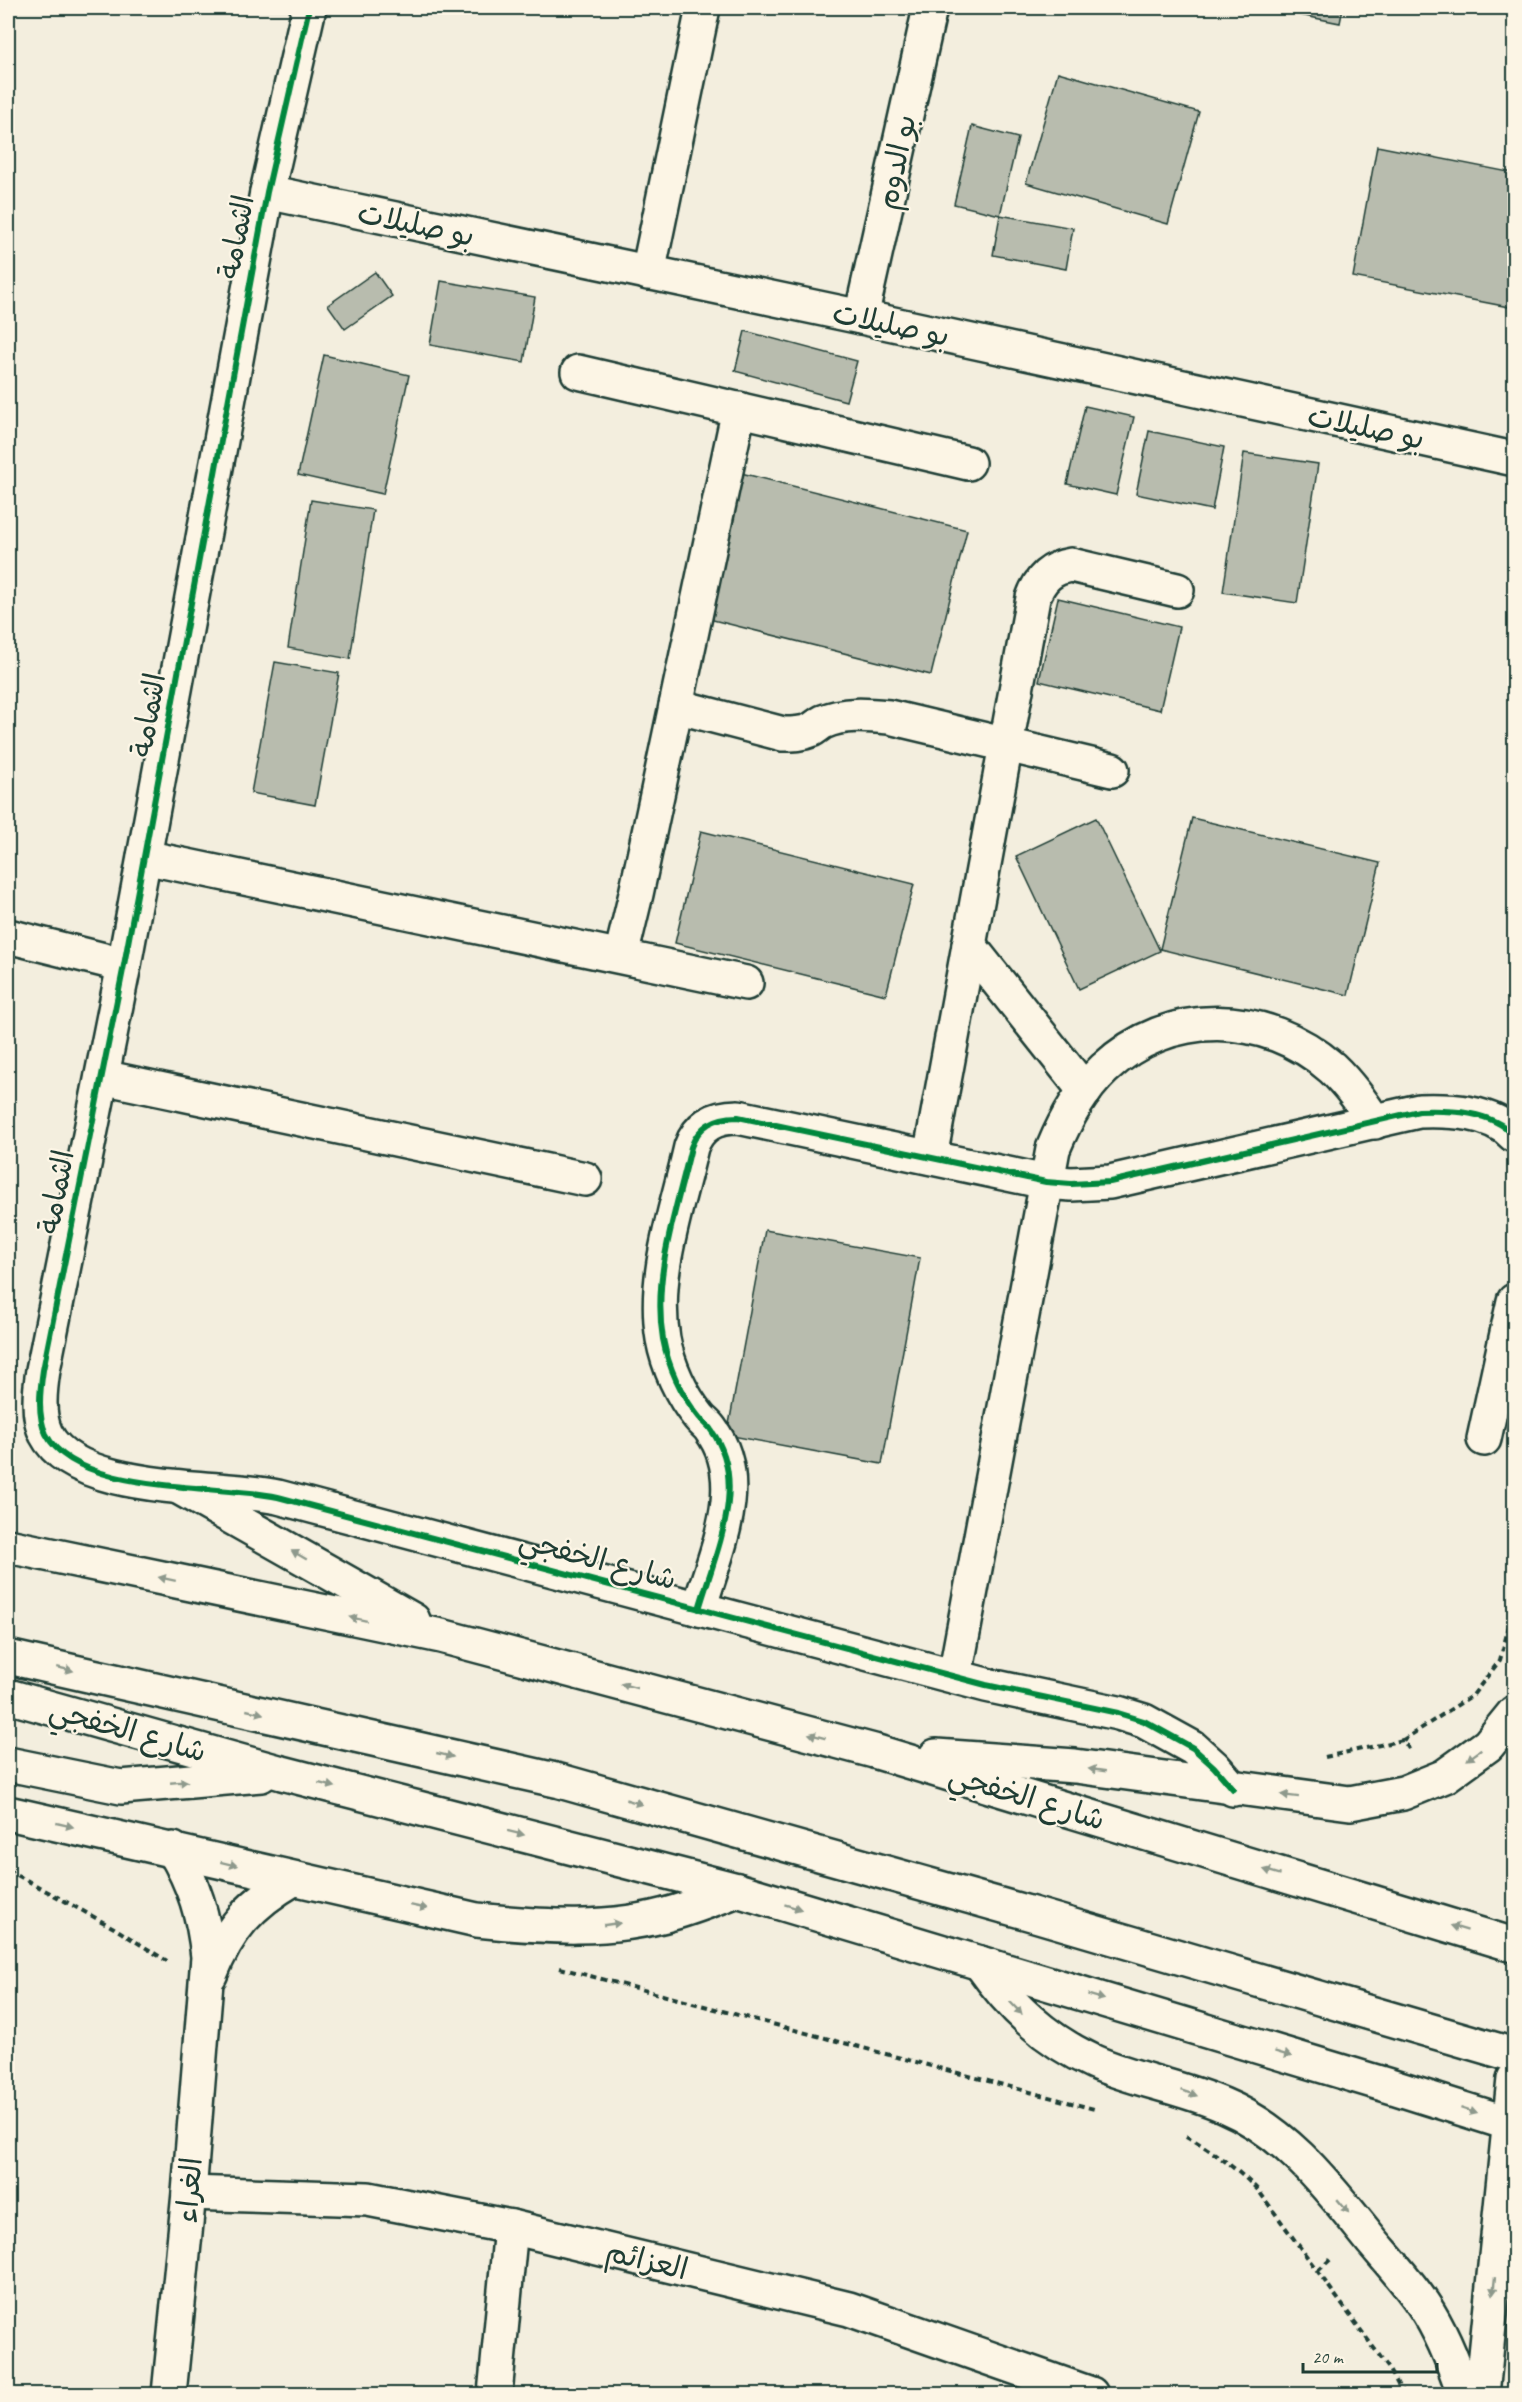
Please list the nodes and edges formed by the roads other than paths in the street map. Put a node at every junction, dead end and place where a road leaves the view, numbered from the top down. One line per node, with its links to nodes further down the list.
1 (309, 8): 4 (main road, الثمامة)
2 (703, 8): 5 (main road)
3 (930, 8): 6 (main road, بو الدوم)
4 (267, 192): 5 (main road, بو صليلات); 15 (main road, الثمامة)
5 (648, 273): 6 (main road, بو صليلات)
6 (861, 317): 9 (main road, بو صليلات)
7 (578, 372): 8 (main road)
8 (739, 409): 10 (main road); 12 (main road)
9 (1515, 459)
10 (968, 463)
11 (1177, 590): 13 (main road)
12 (676, 706): 13 (main road); 18 (main road)
13 (1006, 745): 14 (main road); 17 (main road)
14 (1112, 770)
15 (144, 856): 18 (main road); 19 (main road, الثمامة)
16 (8, 936): 19 (main road)
17 (969, 945): 22 (main road); 25 (main road)
18 (621, 956): 20 (main road)
19 (124, 965): 21 (main road, الثمامة)
20 (746, 983)
21 (102, 1077): 26 (main road); 29 (main road, الثمامة)
22 (1085, 1091): 23 (main road); 27 (main road)
23 (1375, 1122): 24 (main road); 27 (main road)
24 (1515, 1135)
25 (930, 1157): 27 (main road); 33 (main road)
26 (585, 1179)
27 (1046, 1182): 36 (main road)
28 (1515, 1301): 30 (main road)
29 (45, 1432): 31 (main road, شارع الخفجي)
30 (1484, 1439)
31 (180, 1488): 33 (main road, شارع الخفجي); 34 (main road, one-way to 31)
32 (8, 1546): 34 (main road, شارع الخفجي, one-way to 32)
33 (699, 1609): 36 (main road, شارع الخفجي)
34 (441, 1636): 39 (main road, شارع الخفجي, one-way to 34)
35 (8, 1657): 50 (main road, one-way to 50)
36 (955, 1676): 42 (main road, شارع الخفجي)
37 (8, 1696): 41 (main road, شارع الخفجي)
38 (1515, 1713): 42 (main road, one-way to 42)
39 (874, 1751): 42 (main road, one-way to 39); 47 (main road, شارع الخفجي, one-way to 39)
40 (8, 1764): 41 (main road, one-way to 41)
41 (282, 1773): 46 (main road, شارع الخفجي, one-way to 46)
42 (1233, 1789)
43 (8, 1813): 44 (main road, one-way to 44)
44 (172, 1849): 45 (main road, one-way to 45); 49 (main road, الغراء)
45 (293, 1879): 46 (main road, one-way to 46); 49 (main road, الغراء)
46 (737, 1890): 48 (main road, شارع الخفجي, one-way to 48)
47 (1515, 1946)
48 (980, 1962): 52 (main road, شارع الخفجي, one-way to 52); 58 (main road, one-way to 58)
49 (206, 1986): 53 (main road, الغراء)
50 (1515, 2055)
51 (1515, 2079): 52 (main road)
52 (1513, 2123): 59 (main road, one-way to 59)
53 (189, 2193): 54 (main road, العزائم); 55 (main road, الغراء)
54 (511, 2227): 56 (main road); 57 (main road, العزائم)
55 (169, 2394)
56 (495, 2394)
57 (1091, 2394)
58 (1464, 2394)
59 (1482, 2394)

